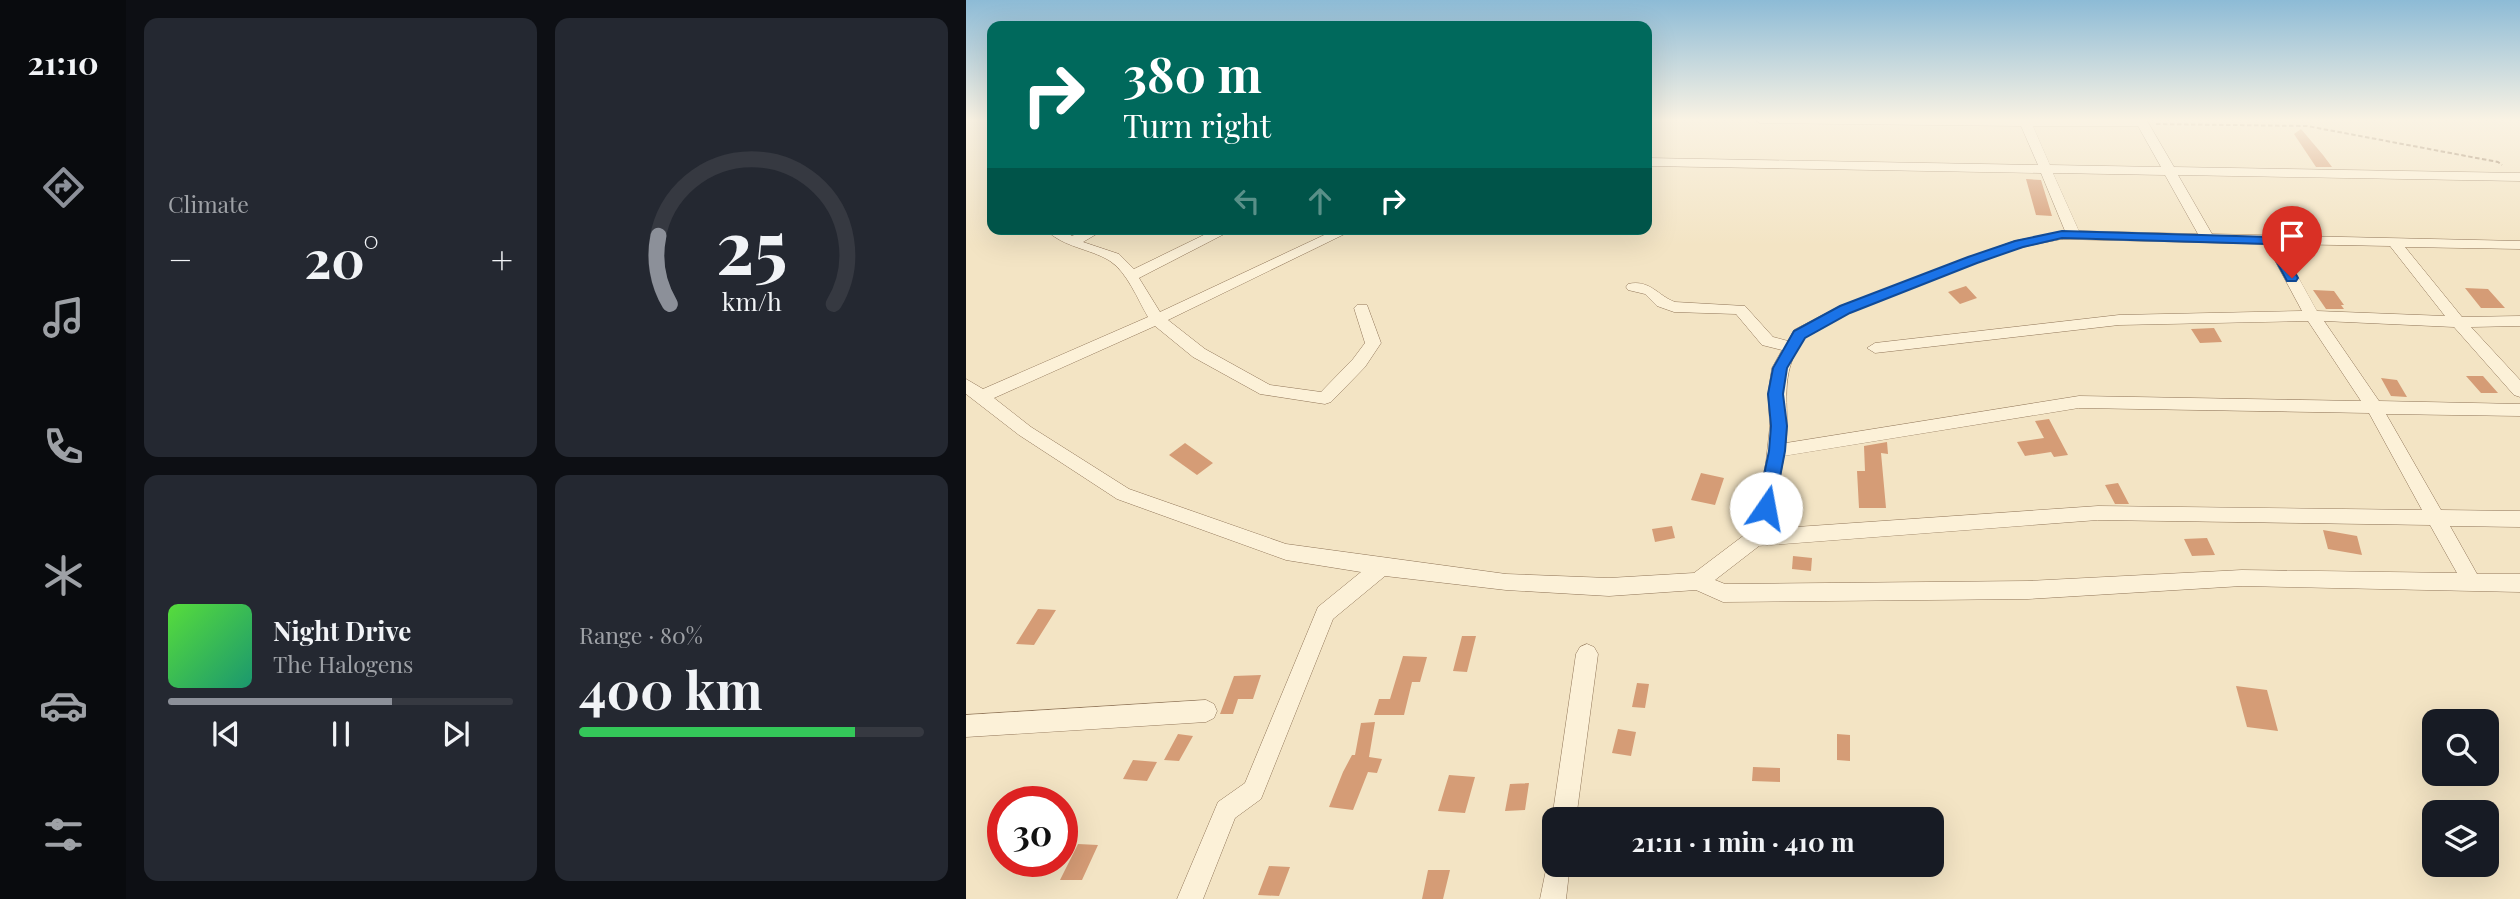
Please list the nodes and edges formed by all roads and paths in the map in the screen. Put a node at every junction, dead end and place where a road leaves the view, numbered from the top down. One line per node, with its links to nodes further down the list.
1 (2042, 161): 5 (street)
2 (2161, 161): 6 (street)
3 (2492, 161): 7 (path)
4 (1652, 162): 5 (street)
5 (2045, 169): 6 (street); 12 (street)
6 (2167, 172): 7 (street); 13 (street)
7 (2517, 177)
8 (1061, 235): 15 (street)
9 (1086, 235): 15 (street)
10 (1215, 235): 18 (street)
11 (1335, 235): 22 (street)
12 (2074, 235): 13 (street); 25 (street)
13 (2208, 239): 14 (street)
14 (2271, 240): 16 (street); 21 (street)
15 (1071, 242): 18 (street)
16 (2395, 243): 17 (street); 24 (street)
17 (2520, 245)
18 (1131, 276): 22 (street)
19 (1633, 287): 25 (street)
20 (1362, 308): 22 (street)
21 (2312, 316): 24 (street); 26 (street); 29 (street)
22 (1157, 319): 27 (street)
23 (2520, 321): 24 (street)
24 (2458, 322): 28 (street)
25 (1792, 347): 31 (street)
26 (1875, 348)
27 (973, 391): 35 (street)
28 (2520, 391)
29 (2375, 409): 30 (street); 31 (street); 32 (street)
30 (2520, 410)
31 (1777, 451): 34 (street)
32 (2437, 516): 33 (street); 34 (street); 37 (street)
33 (2520, 519)
34 (1755, 538): 36 (street)
35 (1382, 567): 36 (street); 44 (street)
36 (1698, 581): 37 (street)
37 (2471, 581): 38 (street)
38 (2520, 583)
39 (1587, 654): 42 (street)
40 (1206, 711): 41 (street)
41 (966, 726)
42 (1566, 807)
43 (1556, 877): 45 (street)
44 (1190, 899)
45 (1553, 899)

